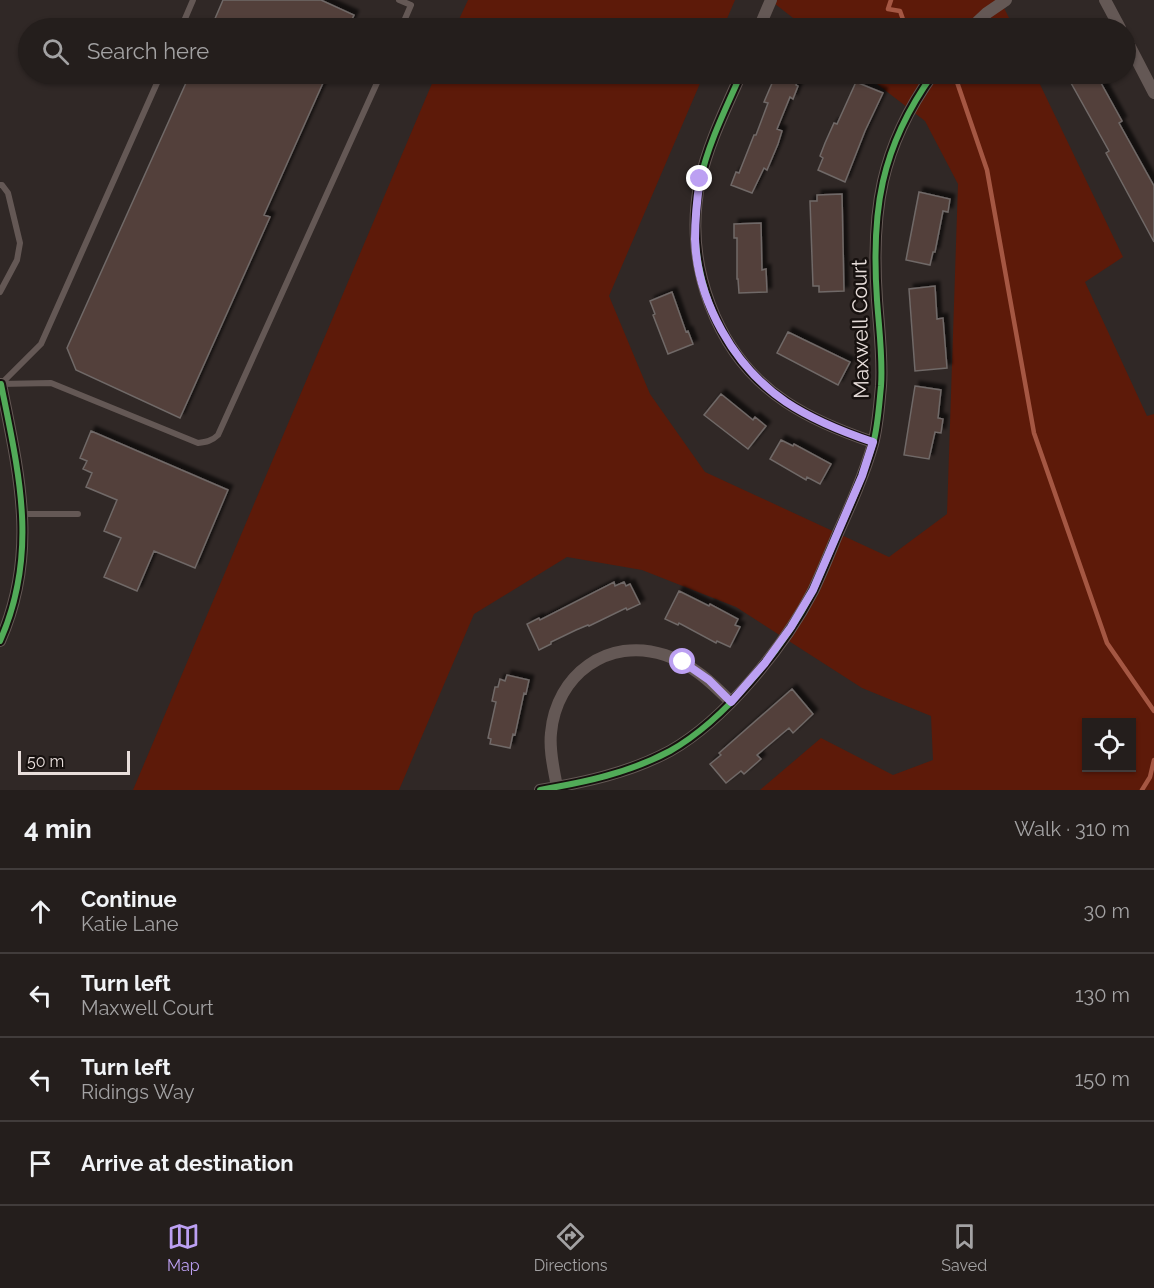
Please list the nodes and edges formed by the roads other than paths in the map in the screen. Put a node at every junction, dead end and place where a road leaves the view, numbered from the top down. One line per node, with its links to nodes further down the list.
1 (193, 0): 6 (lane)
2 (399, 0): 7 (lane)
3 (771, 0): 8 (street)
4 (1006, 0): 9 (street)
5 (1104, 0): 10 (street)
6 (185, 18)
7 (405, 18)
8 (763, 18)
9 (982, 18)
10 (1114, 18)
11 (1136, 59): 16 (street)
12 (157, 84): 19 (lane)
13 (376, 84): 19 (lane)
14 (737, 84): 20 (street)
15 (926, 84): 20 (street, Maxwell Court)
16 (1154, 93)
17 (0, 185): 18 (lane)
18 (0, 292)
19 (0, 383): 21 (street)
20 (873, 442): 25 (street, Maxwell Court)
21 (23, 514): 22 (lane); 23 (street)
22 (78, 514)
23 (3, 627): 24 (street)
24 (0, 641)
25 (731, 702): 26 (street, Maxwell Court); 26 (street)
26 (557, 787): 27 (street, Maxwell Court)
27 (540, 790)

